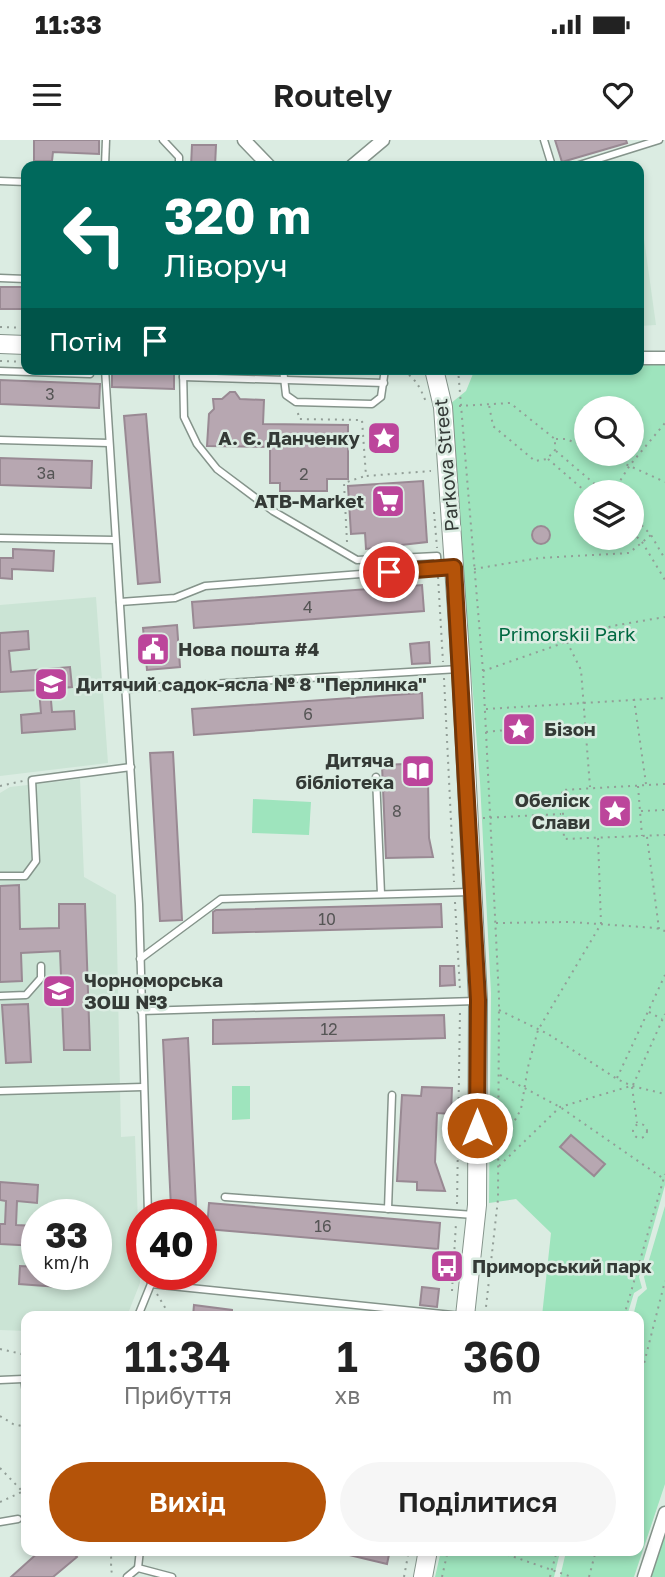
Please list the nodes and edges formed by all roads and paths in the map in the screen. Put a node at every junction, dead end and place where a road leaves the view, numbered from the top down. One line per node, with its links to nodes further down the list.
1 (106, 140): 7 (lane)
2 (163, 140): 8 (lane)
3 (244, 140): 9 (street)
4 (383, 140): 10 (street)
5 (544, 140): 11 (lane)
6 (659, 140): 12 (lane)
7 (105, 161)
8 (179, 161)
9 (264, 161)
10 (358, 161)
11 (550, 161)
12 (592, 161)
13 (0, 181): 14 (lane)
14 (21, 182)
15 (0, 278): 16 (lane)
16 (21, 279)
17 (0, 327): 18 (path)
18 (21, 328)
19 (0, 344): 20 (street)
20 (21, 345)
21 (644, 358): 22 (street)
22 (665, 358)
23 (0, 361): 24 (path)
24 (21, 362)
25 (0, 371): 26 (lane)
26 (21, 372)
27 (105, 375): 48 (lane)
28 (183, 375): 68 (lane)
29 (202, 375): 36 (lane)
30 (240, 375): 36 (lane)
31 (283, 375): 37 (lane)
32 (385, 375): 38 (lane)
33 (409, 375): 43 (path)
34 (435, 375): 71 (street, Parkova Street)
35 (458, 375): 42 (path)
36 (240, 379): 37 (lane)
37 (283, 380): 38 (lane); 39 (lane)
38 (384, 383): 39 (lane)
39 (296, 402): 54 (path)
40 (489, 405): 42 (path); 45 (path); 51 (path)
41 (453, 406): 42 (path)
42 (460, 406): 72 (path)
43 (428, 407)
44 (665, 423): 49 (path)
45 (555, 439): 47 (path); 50 (path)
46 (0, 440): 48 (lane)
47 (574, 442)
48 (109, 443): 62 (lane)
49 (644, 448)
50 (555, 450): 51 (path); 55 (path)
51 (547, 458): 56 (path)
52 (632, 466): 57 (path)
53 (432, 471): 54 (path)
54 (366, 476): 68 (path)
55 (590, 480)
56 (574, 482)
57 (665, 482)
58 (434, 508): 69 (path)
59 (644, 528): 60 (path)
60 (651, 535): 63 (path); 67 (path)
61 (0, 538): 62 (lane)
62 (115, 540): 74 (lane)
63 (644, 540)
64 (644, 545): 73 (path)
65 (633, 550): 72 (path)
66 (665, 550): 67 (path)
67 (660, 551): 70 (path)
68 (348, 556): 69 (lane)
69 (437, 556): 71 (lane)
70 (665, 559)
71 (446, 568): 74 (lane); 77 (street, Parkova Street); 77 (path)
72 (473, 569): 78 (path)
73 (665, 580)
74 (120, 602): 79 (lane)
75 (665, 617): 76 (path)
76 (567, 642): 78 (path); 82 (path)
77 (452, 669): 79 (lane); 98 (street, Parkova Street); 98 (path)
78 (482, 671): 83 (path)
79 (125, 689): 86 (lane)
80 (665, 698): 81 (path)
81 (634, 699): 82 (path); 91 (path)
82 (584, 702): 83 (path); 93 (path)
83 (485, 709): 85 (path)
84 (516, 729): 85 (path)
85 (486, 732): 97 (path)
86 (131, 767): 88 (lane); 110 (lane)
87 (376, 777): 105 (lane)
88 (32, 780): 92 (path); 103 (lane)
89 (665, 784): 91 (path)
90 (638, 785): 91 (path); 93 (path); 95 (path)
91 (646, 785)
92 (0, 786)
93 (590, 788): 96 (path)
94 (665, 810): 95 (path)
95 (640, 811): 100 (path)
96 (563, 814): 97 (path); 102 (path)
97 (491, 817): 98 (path); 106 (path)
98 (460, 819): 104 (street, Parkova Street); 104 (path)
99 (665, 835): 101 (path)
100 (642, 836): 101 (path); 102 (path)
101 (647, 836): 108 (path)
102 (598, 838): 107 (path)
103 (0, 876)
104 (463, 892): 105 (lane); 114 (street, Parkova Street); 114 (path)
105 (381, 894): 110 (lane)
106 (496, 923): 107 (path); 115 (path)
107 (601, 923): 108 (path); 120 (path)
108 (659, 929): 109 (path)
109 (665, 931)
110 (140, 959): 116 (lane)
111 (41, 966): 113 (lane)
112 (665, 975): 117 (path)
113 (0, 996)
114 (469, 1001): 116 (lane); 138 (path); 139 (street, Parkova Street)
115 (499, 1010): 120 (path); 121 (path)
116 (141, 1011): 124 (lane)
117 (648, 1012): 119 (path); 122 (path)
118 (665, 1014): 119 (path)
119 (663, 1020): 123 (path)
120 (538, 1030): 122 (path); 125 (path)
121 (499, 1075): 125 (path); 131 (path)
122 (617, 1079): 123 (path)
123 (632, 1086): 127 (path); 129 (path); 130 (path)
124 (143, 1087): 126 (lane); 136 (lane)
125 (524, 1088): 129 (path); 131 (path)
126 (0, 1091)
127 (665, 1094)
128 (392, 1095): 137 (lane)
129 (560, 1107): 132 (path); 134 (path)
130 (637, 1124)
131 (498, 1136): 132 (path)
132 (498, 1166): 149 (path)
133 (665, 1174): 134 (path)
134 (664, 1179): 150 (path)
135 (225, 1197): 137 (lane)
136 (147, 1199)
137 (388, 1209): 138 (lane)
138 (457, 1214): 139 (lane); 144 (path)
139 (476, 1215): 148 (street, Parkova Street)
140 (665, 1280): 153 (path)
141 (149, 1290): 145 (lane)
142 (155, 1290): 146 (path)
143 (210, 1290): 147 (lane)
144 (452, 1290)
145 (140, 1311)
146 (167, 1311)
147 (416, 1311)
148 (466, 1311)
149 (486, 1311)
150 (625, 1311)
151 (0, 1349): 152 (path)
152 (21, 1354)
153 (644, 1363)
154 (21, 1378): 155 (lane)
155 (0, 1380)
156 (0, 1416): 157 (path)
157 (21, 1426)
158 (0, 1468): 159 (path)
159 (21, 1488)
160 (21, 1492): 161 (path)
161 (0, 1502)
162 (665, 1513): 184 (street)
163 (18, 1519): 164 (lane)
164 (0, 1522)
165 (111, 1556): 175 (path)
166 (139, 1556): 173 (lane)
167 (408, 1556): 178 (path)
168 (427, 1556): 179 (street)
169 (447, 1556): 180 (path)
170 (510, 1556): 174 (path)
171 (555, 1556): 174 (path)
172 (594, 1556): 183 (path)
173 (138, 1568): 176 (lane); 177 (lane)
174 (551, 1571): 181 (path); 182 (path)
175 (114, 1577)
176 (127, 1577)
177 (172, 1577)
178 (404, 1577)
179 (423, 1577)
180 (442, 1577)
181 (550, 1577)
182 (572, 1577)
183 (589, 1577)
184 (645, 1577)

